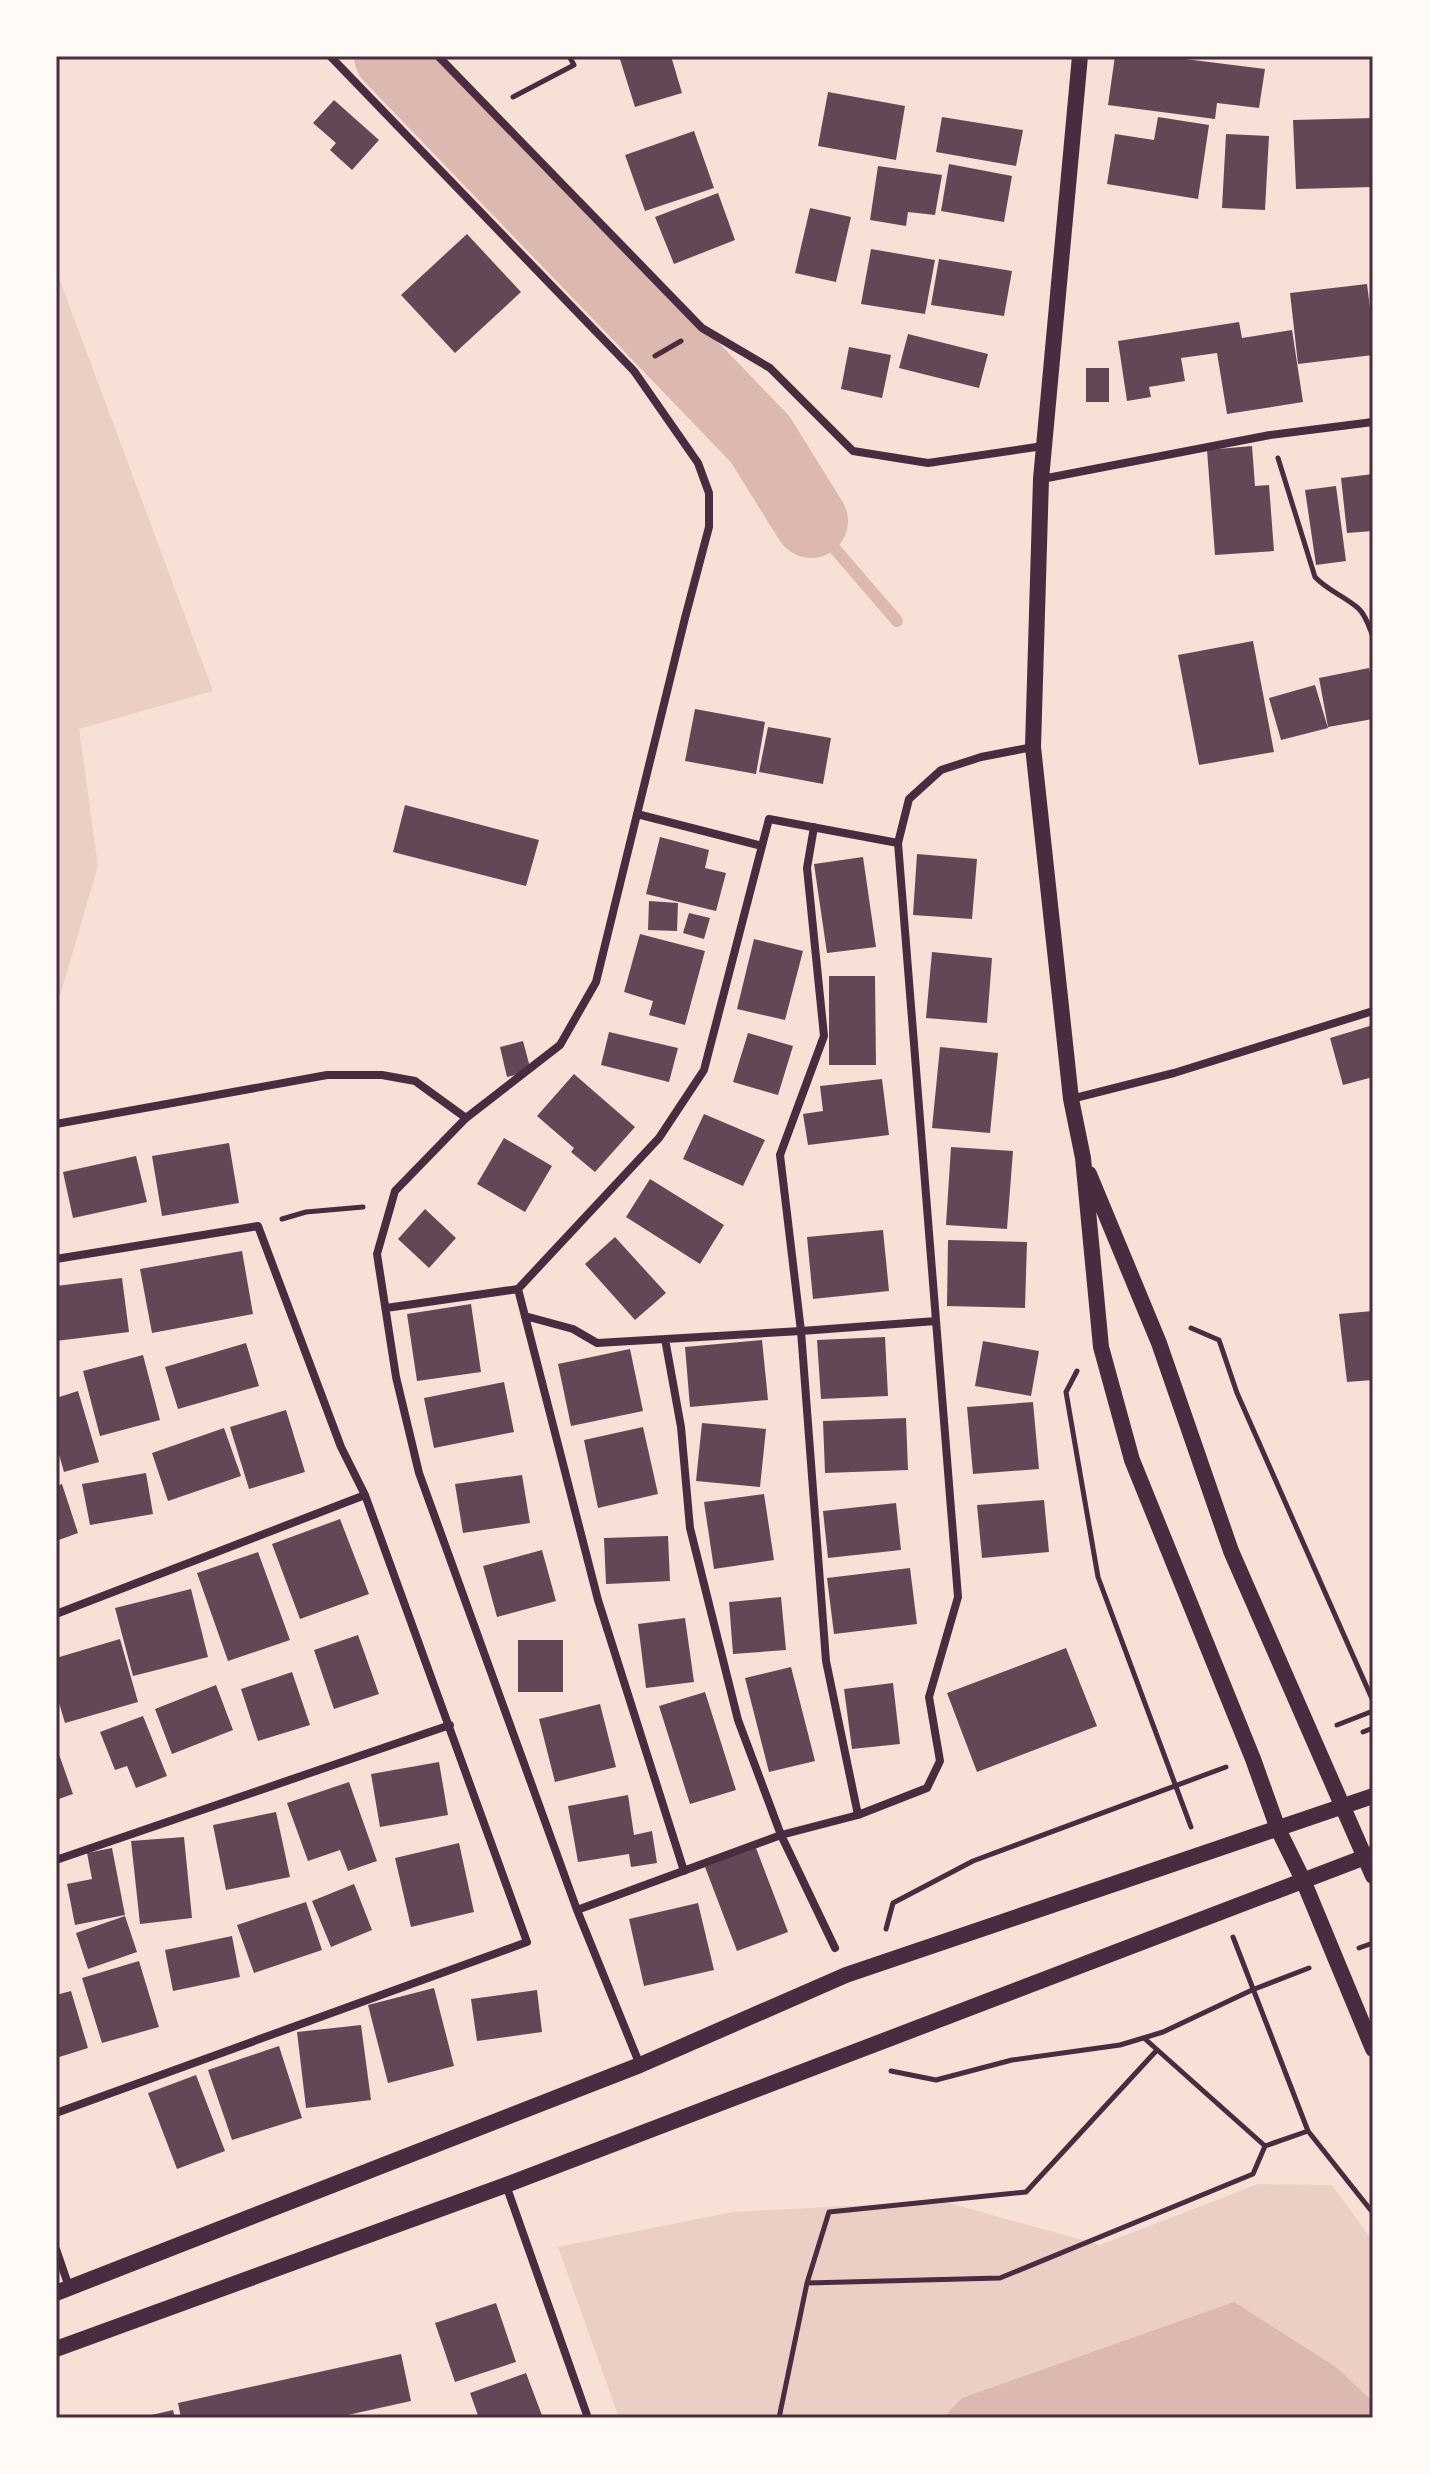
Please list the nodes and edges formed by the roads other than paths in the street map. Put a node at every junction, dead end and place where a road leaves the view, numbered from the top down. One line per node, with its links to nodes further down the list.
1 (330, 56): 8 (street)
2 (438, 56): 5 (street)
3 (1080, 56): 5 (main road)
4 (1373, 422): 6 (street)
5 (1043, 446): 6 (main road)
6 (1041, 479): 7 (main road)
7 (1033, 747): 10 (street); 13 (main road)
8 (637, 814): 11 (street); 14 (street)
9 (814, 827): 10 (street); 11 (street); 22 (street)
10 (898, 843): 21 (street)
11 (762, 846): 18 (street)
12 (1373, 1011): 13 (street)
13 (1071, 1099): 16 (main road)
14 (466, 1118): 15 (street); 19 (street)
15 (56, 1124)
16 (1083, 1158): 28 (main road); 30 (main road)
17 (56, 1259): 24 (street)
18 (518, 1289): 19 (street); 20 (street)
19 (386, 1308): 37 (street)
20 (525, 1316): 23 (street); 34 (street)
21 (936, 1321): 22 (street); 29 (street)
22 (801, 1331): 23 (street); 29 (street)
23 (665, 1339): 31 (street)
24 (365, 1495): 25 (street); 26 (street)
25 (56, 1614)
26 (450, 1725): 33 (street); 41 (street)
27 (1373, 1796): 28 (main road)
28 (1341, 1805): 30 (main road); 32 (main road)
29 (858, 1815): 31 (street)
30 (1278, 1829): 36 (main road); 40 (main road)
31 (781, 1835): 34 (street); 38 (street)
32 (1369, 1856): 35 (main road); 36 (main road)
33 (56, 1860)
34 (684, 1871): 37 (street)
35 (1373, 1876)
36 (1303, 1880): 39 (main road); 42 (main road)
37 (577, 1910): 40 (street)
38 (835, 1948)
39 (1373, 2049)
40 (640, 2065): 44 (main road)
41 (56, 2113)
42 (506, 2185): 45 (main road); 46 (street)
43 (56, 2249): 44 (street)
44 (63, 2290)
45 (56, 2349)
46 (588, 2418)

